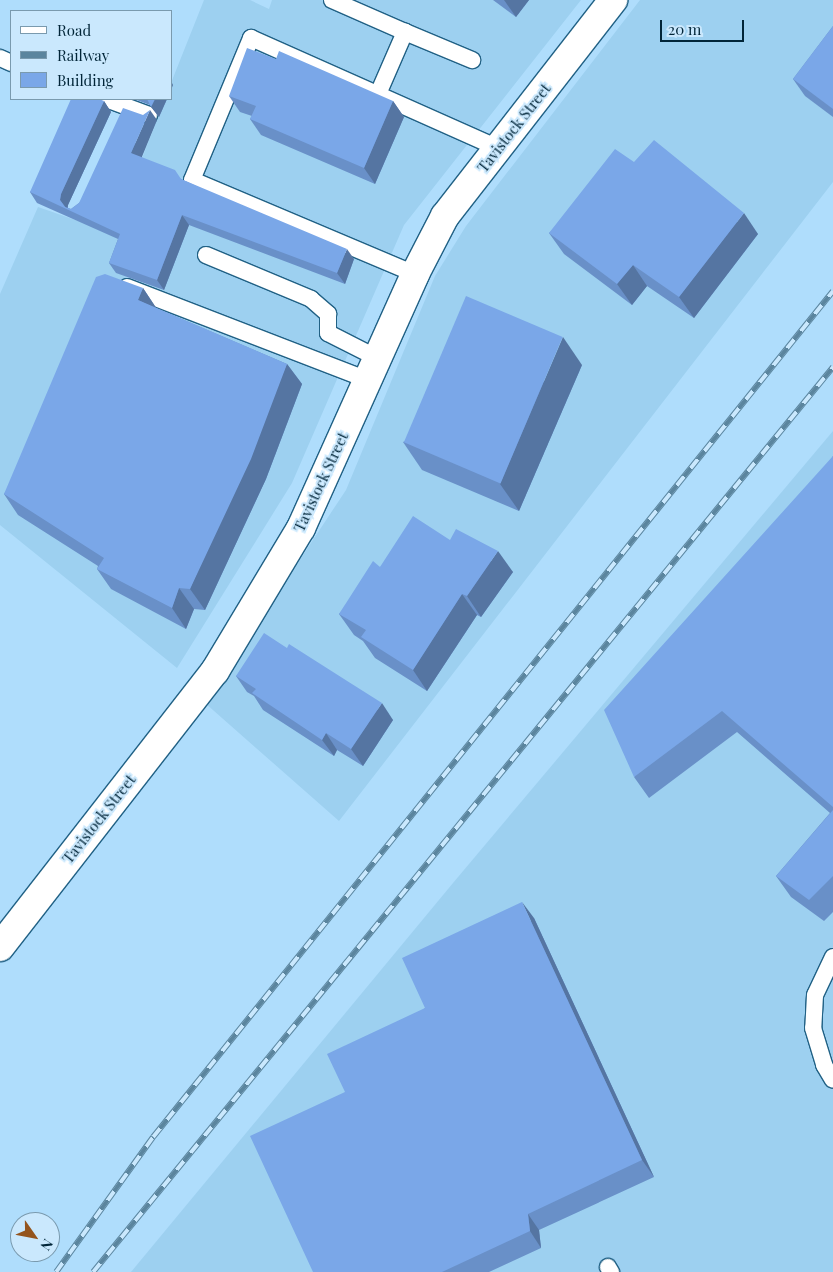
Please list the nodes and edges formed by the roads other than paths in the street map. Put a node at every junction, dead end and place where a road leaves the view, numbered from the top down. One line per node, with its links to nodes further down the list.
1 (332, 0): 3 (lane)
2 (613, 0): 10 (street, Tavistock Street)
3 (405, 32): 4 (lane); 5 (lane)
4 (472, 60)
5 (378, 94): 10 (lane); 12 (lane)
6 (109, 100): 7 (lane)
7 (125, 106): 8 (lane); 9 (lane)
8 (149, 115)
9 (117, 123)
10 (498, 148): 12 (street, Tavistock Street)
11 (206, 256): 14 (lane)
12 (415, 274): 14 (street, Tavistock Street)
13 (108, 289): 14 (lane)
14 (373, 369): 15 (street, Tavistock Street)
15 (0, 947)
16 (833, 957): 17 (lane)
17 (833, 1080)

